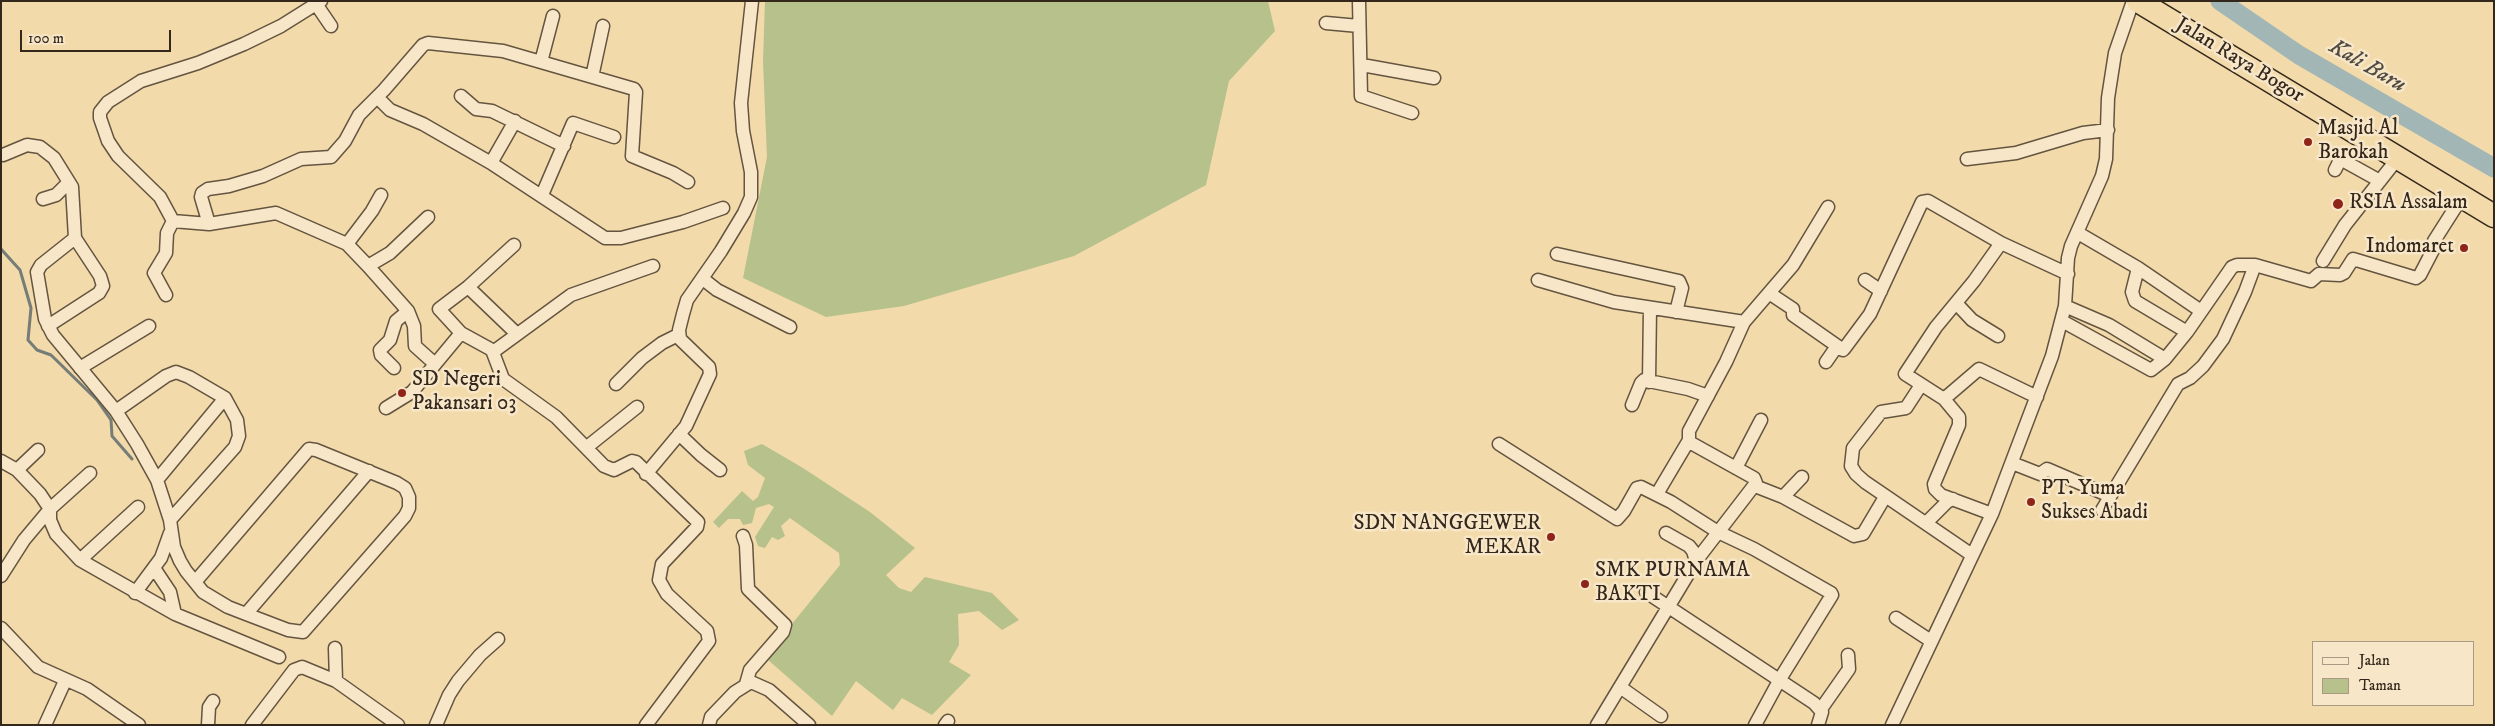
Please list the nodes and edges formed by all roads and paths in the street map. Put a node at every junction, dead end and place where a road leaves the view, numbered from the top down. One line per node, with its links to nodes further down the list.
1 (752, 1): 54 (street)
2 (1359, 1): 11 (street)
3 (2133, 1): 20 (street)
4 (2138, 1): 24 (highway, Jalan Raya Bogor)
5 (2163, 1): 35 (highway, Jalan Raya Bogor)
6 (318, 3): 9 (street); 40 (street)
7 (552, 16): 12 (street)
8 (1326, 22): 11 (street)
9 (331, 26)
10 (603, 26): 14 (street)
11 (1358, 26): 13 (street)
12 (541, 62): 14 (street); 17 (street)
13 (1362, 65): 15 (street); 18 (street)
14 (592, 77): 30 (street)
15 (1434, 78)
16 (461, 96): 19 (street)
17 (377, 97): 26 (street); 41 (street)
18 (1412, 113)
19 (515, 121): 22 (street); 26 (street)
20 (2108, 130): 25 (street); 42 (street)
21 (614, 137): 22 (street)
22 (564, 146): 32 (street)
23 (3, 155): 29 (street)
24 (2398, 158): 28 (street); 33 (highway, Jalan Raya Bogor)
25 (1967, 159)
26 (491, 163): 32 (street)
27 (2335, 170): 28 (street)
28 (2380, 181): 48 (street)
29 (69, 182): 34 (street); 43 (street)
30 (688, 182)
31 (381, 195): 45 (street)
32 (542, 195): 37 (street)
33 (2462, 196): 38 (highway, Jalan Raya Bogor); 49 (street)
34 (43, 199)
35 (2494, 202)
36 (1828, 207): 59 (street)
37 (723, 208)
38 (2494, 216)
39 (428, 217): 50 (street)
40 (172, 221): 41 (street); 60 (street)
41 (209, 224): 45 (street)
42 (2078, 233): 52 (street); 53 (street)
43 (75, 238): 69 (street); 69 (street)
44 (2001, 243): 53 (street); 58 (street); 61 (street)
45 (347, 244): 50 (street)
46 (514, 245): 57 (street)
47 (1557, 254): 66 (street)
48 (2323, 262)
49 (2255, 265): 65 (street); 113 (street)
50 (368, 266): 64 (street)
51 (653, 266): 74 (street)
52 (2138, 268): 65 (street); 72 (street)
53 (2068, 274): 62 (street)
54 (703, 279): 71 (street); 75 (street)
55 (1538, 280): 63 (street)
56 (1865, 280): 58 (street)
57 (468, 287): 73 (street); 74 (street)
58 (1881, 291): 77 (street)
59 (1769, 293): 68 (street); 77 (street)
60 (166, 295)
61 (1956, 303): 76 (street); 86 (street)
62 (2065, 306): 67 (street); 79 (street)
63 (1650, 308): 66 (street); 84 (street)
64 (408, 311): 81 (street); 83 (street)
65 (2202, 311): 72 (street)
66 (1676, 312): 68 (street)
67 (2062, 321): 79 (street); 88 (street)
68 (1744, 322): 87 (street)
69 (48, 326): 82 (street)
70 (150, 326): 82 (street)
71 (790, 327)
72 (2187, 332): 79 (street)
73 (461, 333): 78 (street); 81 (street)
74 (517, 334): 78 (street)
75 (678, 335): 85 (street); 96 (street)
76 (1998, 336)
77 (1843, 350): 80 (street)
78 (493, 352): 99 (street)
79 (2164, 359)
80 (1826, 362)
81 (435, 364): 93 (street)
82 (80, 368): 94 (street)
83 (394, 368)
84 (1649, 382): 87 (street); 91 (street)
85 (616, 384)
86 (1921, 385): 90 (street); 115 (street)
87 (1708, 396): 97 (street)
88 (2037, 397): 90 (street); 102 (street)
89 (224, 398): 94 (street); 110 (street); 122 (street)
90 (1944, 400): 116 (street)
91 (1632, 405)
92 (637, 407): 99 (street)
93 (386, 408)
94 (116, 411): 110 (street)
95 (1761, 420): 103 (street)
96 (679, 434): 105 (street); 108 (street)
97 (1689, 440): 103 (street); 112 (street)
98 (1499, 444): 112 (street)
99 (587, 447): 108 (street)
100 (38, 450): 104 (street)
101 (1, 462): 104 (street)
102 (2012, 463): 113 (street); 120 (street)
103 (1736, 468): 111 (street)
104 (17, 470): 118 (street)
105 (720, 470)
106 (369, 471): 131 (street); 136 (street); 136 (street)
107 (90, 473): 118 (street)
108 (646, 474): 159 (street)
109 (1802, 477): 114 (street)
110 (157, 480): 122 (street)
111 (1755, 486): 114 (street); 123 (street)
112 (1657, 494): 123 (street)
113 (2110, 496): 119 (street)
114 (1783, 497): 115 (street)
115 (1885, 497): 121 (street)
116 (1953, 499): 120 (street); 121 (street)
117 (138, 507): 127 (street)
118 (50, 509): 127 (street); 130 (street)
119 (2102, 510)
120 (1992, 514): 126 (street)
121 (1926, 523): 126 (street)
122 (171, 524): 129 (street); 131 (street)
123 (1718, 532): 128 (street); 144 (street)
124 (1666, 533): 128 (street)
125 (743, 536): 147 (street)
126 (1972, 554): 140 (street)
127 (80, 560): 133 (street)
128 (1696, 561): 134 (street)
129 (157, 563): 133 (street); 135 (street)
130 (1, 576)
131 (196, 582): 136 (street)
132 (1646, 592): 134 (street)
133 (135, 593): 135 (street)
134 (1668, 607): 144 (street); 148 (street)
135 (175, 614): 142 (street)
136 (246, 614)
137 (1896, 618): 140 (street)
138 (2, 629): 145 (street)
139 (498, 638): 158 (street)
140 (1931, 642): 152 (street)
141 (335, 648): 146 (street)
142 (279, 656)
143 (1848, 656): 150 (street)
144 (1780, 679): 150 (street); 163 (street)
145 (65, 681): 153 (street); 154 (street)
146 (336, 681): 156 (street); 157 (street)
147 (746, 684): 160 (street); 161 (street)
148 (1620, 687): 151 (street); 162 (street)
149 (213, 701): 155 (street)
150 (1821, 709): 164 (street)
151 (1661, 716)
152 (1896, 724)
153 (45, 725)
154 (139, 725)
155 (208, 725)
156 (252, 725)
157 (398, 725)
158 (436, 725)
159 (646, 725)
160 (709, 725)
161 (809, 725)
162 (1597, 725)
163 (1755, 725)
164 (1818, 725)

